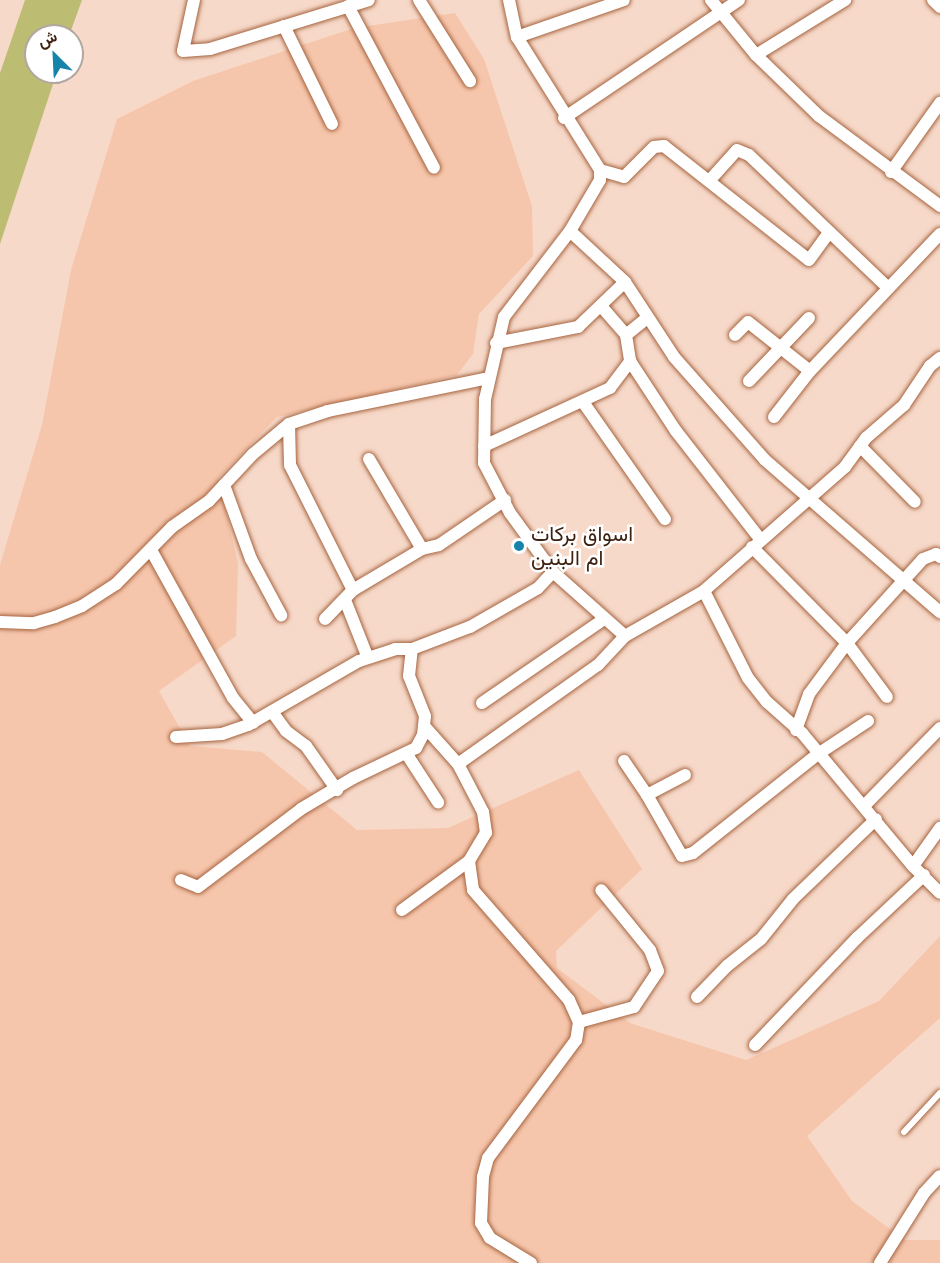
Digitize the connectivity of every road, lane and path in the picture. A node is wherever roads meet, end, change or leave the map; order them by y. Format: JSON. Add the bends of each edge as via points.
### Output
{"nodes":[{"id":1,"x":194,"y":0,"type":"edge"},
{"id":2,"x":369,"y":0,"type":"edge"},
{"id":3,"x":419,"y":0,"type":"edge"},
{"id":4,"x":509,"y":0,"type":"edge"},
{"id":5,"x":624,"y":0,"type":"edge"},
{"id":6,"x":711,"y":0,"type":"edge"},
{"id":7,"x":739,"y":0,"type":"edge"},
{"id":8,"x":845,"y":0,"type":"edge"},
{"id":9,"x":933,"y":0,"type":"edge"},
{"id":10,"x":348,"y":6,"type":"junction"},
{"id":11,"x":940,"y":7,"type":"edge"},
{"id":12,"x":722,"y":13,"type":"junction"},
{"id":13,"x":284,"y":26,"type":"junction"},
{"id":14,"x":517,"y":37,"type":"junction"},
{"id":15,"x":756,"y":55,"type":"junction"},
{"id":16,"x":470,"y":81,"type":"dead end"},
{"id":17,"x":940,"y":103,"type":"edge"},
{"id":18,"x":564,"y":118,"type":"junction"},
{"id":19,"x":332,"y":124,"type":"dead end"},
{"id":20,"x":434,"y":168,"type":"dead end"},
{"id":21,"x":600,"y":170,"type":"junction"},
{"id":22,"x":891,"y":172,"type":"junction"},
{"id":23,"x":710,"y":180,"type":"junction"},
{"id":24,"x":940,"y":206,"type":"edge"},
{"id":25,"x":570,"y":231,"type":"junction"},
{"id":26,"x":829,"y":232,"type":"junction"},
{"id":27,"x":940,"y":234,"type":"edge"},
{"id":28,"x":625,"y":282,"type":"junction"},
{"id":29,"x":888,"y":288,"type":"junction"},
{"id":30,"x":601,"y":306,"type":"junction"},
{"id":31,"x":647,"y":318,"type":"junction"},
{"id":32,"x":809,"y":318,"type":"dead end"},
{"id":33,"x":626,"y":335,"type":"junction"},
{"id":34,"x":735,"y":335,"type":"dead end"},
{"id":35,"x":496,"y":344,"type":"junction"},
{"id":36,"x":779,"y":346,"type":"junction"},
{"id":37,"x":940,"y":358,"type":"edge"},
{"id":38,"x":630,"y":361,"type":"junction"},
{"id":39,"x":810,"y":371,"type":"junction"},
{"id":40,"x":489,"y":378,"type":"junction"},
{"id":41,"x":749,"y":381,"type":"dead end"},
{"id":42,"x":583,"y":402,"type":"junction"},
{"id":43,"x":774,"y":417,"type":"dead end"},
{"id":44,"x":289,"y":424,"type":"junction"},
{"id":45,"x":484,"y":446,"type":"junction"},
{"id":46,"x":860,"y":446,"type":"junction"},
{"id":47,"x":369,"y":459,"type":"dead end"},
{"id":48,"x":224,"y":485,"type":"junction"},
{"id":49,"x":808,"y":497,"type":"junction"},
{"id":50,"x":505,"y":500,"type":"junction"},
{"id":51,"x":915,"y":502,"type":"dead end"},
{"id":52,"x":665,"y":519,"type":"dead end"},
{"id":53,"x":756,"y":543,"type":"junction"},
{"id":54,"x":422,"y":549,"type":"junction"},
{"id":55,"x":151,"y":550,"type":"junction"},
{"id":56,"x":940,"y":557,"type":"edge"},
{"id":57,"x":552,"y":573,"type":"junction"},
{"id":58,"x":903,"y":582,"type":"junction"},
{"id":59,"x":704,"y":591,"type":"junction"},
{"id":60,"x":349,"y":595,"type":"junction"},
{"id":61,"x":940,"y":612,"type":"edge"},
{"id":62,"x":281,"y":615,"type":"dead end"},
{"id":63,"x":325,"y":619,"type":"dead end"},
{"id":64,"x":604,"y":619,"type":"junction"},
{"id":65,"x":0,"y":622,"type":"edge"},
{"id":66,"x":626,"y":636,"type":"junction"},
{"id":67,"x":847,"y":643,"type":"junction"},
{"id":68,"x":412,"y":649,"type":"junction"},
{"id":69,"x":368,"y":658,"type":"junction"},
{"id":70,"x":887,"y":697,"type":"dead end"},
{"id":71,"x":482,"y":704,"type":"dead end"},
{"id":72,"x":273,"y":713,"type":"junction"},
{"id":73,"x":868,"y":721,"type":"dead end"},
{"id":74,"x":253,"y":723,"type":"junction"},
{"id":75,"x":425,"y":727,"type":"junction"},
{"id":76,"x":940,"y":728,"type":"edge"},
{"id":77,"x":796,"y":730,"type":"junction"},
{"id":78,"x":176,"y":737,"type":"dead end"},
{"id":79,"x":406,"y":753,"type":"junction"},
{"id":80,"x":818,"y":754,"type":"junction"},
{"id":81,"x":624,"y":761,"type":"dead end"},
{"id":82,"x":458,"y":764,"type":"junction"},
{"id":83,"x":685,"y":775,"type":"dead end"},
{"id":84,"x":337,"y":790,"type":"junction"},
{"id":85,"x":647,"y":795,"type":"junction"},
{"id":86,"x":438,"y":801,"type":"dead end"},
{"id":87,"x":864,"y":806,"type":"junction"},
{"id":88,"x":876,"y":819,"type":"junction"},
{"id":89,"x":940,"y":828,"type":"edge"},
{"id":90,"x":470,"y":861,"type":"junction"},
{"id":91,"x":913,"y":866,"type":"junction"},
{"id":92,"x":924,"y":874,"type":"junction"},
{"id":93,"x":181,"y":880,"type":"dead end"},
{"id":94,"x":601,"y":890,"type":"dead end"},
{"id":95,"x":940,"y":893,"type":"edge"},
{"id":96,"x":402,"y":910,"type":"dead end"},
{"id":97,"x":697,"y":997,"type":"dead end"},
{"id":98,"x":579,"y":1022,"type":"junction"},
{"id":99,"x":754,"y":1045,"type":"dead end"},
{"id":100,"x":940,"y":1093,"type":"edge"},
{"id":101,"x":904,"y":1132,"type":"dead end"},
{"id":102,"x":940,"y":1176,"type":"edge"},
{"id":103,"x":531,"y":1263,"type":"edge"},
{"id":104,"x":880,"y":1263,"type":"edge"}],
"edges":[{"from":1,"to":13,"type":"street","via":[[183,51],[210,49]]},
{"from":2,"to":10,"type":"street"},
{"from":3,"to":16,"type":"street"},
{"from":4,"to":14,"type":"street"},
{"from":5,"to":14,"type":"street"},
{"from":6,"to":12,"type":"street"},
{"from":7,"to":12,"type":"street"},
{"from":8,"to":15,"type":"street"},
{"from":9,"to":11,"type":"street"},
{"from":10,"to":13,"type":"street"},
{"from":10,"to":20,"type":"street"},
{"from":12,"to":15,"type":"street"},
{"from":12,"to":18,"type":"street"},
{"from":13,"to":19,"type":"street"},
{"from":14,"to":18,"type":"street"},
{"from":15,"to":22,"type":"street","via":[[819,116]]},
{"from":17,"to":22,"type":"street"},
{"from":18,"to":21,"type":"street"},
{"from":21,"to":23,"type":"street","via":[[624,177],[654,147],[664,146]]},
{"from":21,"to":25,"type":"street","via":[[600,180]]},
{"from":22,"to":24,"type":"street"},
{"from":23,"to":26,"type":"street","via":[[753,219],[810,260]]},
{"from":23,"to":26,"type":"street","via":[[737,150],[749,154]]},
{"from":25,"to":28,"type":"street"},
{"from":25,"to":35,"type":"street","via":[[504,317]]},
{"from":26,"to":29,"type":"street"},
{"from":27,"to":29,"type":"street"},
{"from":28,"to":30,"type":"street"},
{"from":28,"to":31,"type":"street"},
{"from":29,"to":39,"type":"street"},
{"from":30,"to":33,"type":"street"},
{"from":30,"to":35,"type":"street","via":[[578,327]]},
{"from":31,"to":33,"type":"street"},
{"from":31,"to":49,"type":"street","via":[[674,357],[765,460]]},
{"from":32,"to":36,"type":"street"},
{"from":33,"to":38,"type":"street"},
{"from":34,"to":36,"type":"street","via":[[748,322]]},
{"from":35,"to":40,"type":"street"},
{"from":36,"to":39,"type":"street"},
{"from":36,"to":41,"type":"street"},
{"from":37,"to":46,"type":"street","via":[[930,366],[904,405]]},
{"from":38,"to":42,"type":"street","via":[[610,388]]},
{"from":38,"to":53,"type":"street"},
{"from":39,"to":43,"type":"street"},
{"from":40,"to":44,"type":"street","via":[[451,383]]},
{"from":40,"to":45,"type":"street"},
{"from":42,"to":45,"type":"street"},
{"from":42,"to":52,"type":"street"},
{"from":44,"to":48,"type":"street"},
{"from":44,"to":60,"type":"street","via":[[290,465]]},
{"from":45,"to":50,"type":"street","via":[[484,463]]},
{"from":46,"to":49,"type":"street","via":[[845,467]]},
{"from":46,"to":51,"type":"street"},
{"from":47,"to":54,"type":"street"},
{"from":48,"to":55,"type":"street","via":[[172,527]]},
{"from":48,"to":62,"type":"street","via":[[251,559]]},
{"from":49,"to":53,"type":"street"},
{"from":49,"to":58,"type":"street"},
{"from":50,"to":54,"type":"street","via":[[439,545]]},
{"from":50,"to":57,"type":"street"},
{"from":53,"to":59,"type":"street"},
{"from":53,"to":67,"type":"street"},
{"from":54,"to":60,"type":"street"},
{"from":55,"to":65,"type":"street","via":[[116,584],[82,606],[34,623]]},
{"from":55,"to":74,"type":"street","via":[[232,698]]},
{"from":56,"to":58,"type":"street","via":[[936,554],[923,559]]},
{"from":57,"to":64,"type":"street"},
{"from":57,"to":68,"type":"street","via":[[538,588],[470,627]]},
{"from":58,"to":61,"type":"street"},
{"from":58,"to":67,"type":"street"},
{"from":59,"to":66,"type":"street"},
{"from":59,"to":77,"type":"street","via":[[748,678]]},
{"from":60,"to":63,"type":"street"},
{"from":60,"to":69,"type":"street"},
{"from":64,"to":66,"type":"street"},
{"from":64,"to":71,"type":"street"},
{"from":66,"to":82,"type":"street","via":[[598,665]]},
{"from":67,"to":70,"type":"street"},
{"from":67,"to":77,"type":"street","via":[[809,694]]},
{"from":68,"to":69,"type":"street"},
{"from":68,"to":75,"type":"street","via":[[409,676],[420,699]]},
{"from":69,"to":72,"type":"street"},
{"from":72,"to":74,"type":"street"},
{"from":72,"to":84,"type":"street","via":[[286,731],[306,746]]},
{"from":73,"to":80,"type":"street"},
{"from":74,"to":78,"type":"street","via":[[222,734]]},
{"from":75,"to":79,"type":"street","via":[[416,748]]},
{"from":75,"to":82,"type":"street"},
{"from":76,"to":87,"type":"street"},
{"from":77,"to":80,"type":"street"},
{"from":79,"to":84,"type":"street"},
{"from":79,"to":86,"type":"street"},
{"from":80,"to":85,"type":"street","via":[[693,853],[682,856]]},
{"from":80,"to":87,"type":"street"},
{"from":81,"to":85,"type":"street"},
{"from":82,"to":90,"type":"street","via":[[483,812],[486,833]]},
{"from":83,"to":85,"type":"street"},
{"from":84,"to":93,"type":"street","via":[[254,842],[198,887]]},
{"from":87,"to":88,"type":"street"},
{"from":88,"to":91,"type":"street"},
{"from":88,"to":97,"type":"street","via":[[794,899],[760,939]]},
{"from":89,"to":91,"type":"street"},
{"from":90,"to":96,"type":"street"},
{"from":90,"to":98,"type":"street","via":[[473,890],[569,1000]]},
{"from":91,"to":92,"type":"street"},
{"from":92,"to":95,"type":"street"},
{"from":92,"to":99,"type":"street"},
{"from":94,"to":98,"type":"street","via":[[650,950],[658,970],[634,1007]]},
{"from":98,"to":103,"type":"street","via":[[576,1040],[488,1158],[483,1177],[481,1223],[490,1238]]},
{"from":100,"to":101,"type":"lane"},
{"from":102,"to":104,"type":"street","via":[[924,1193]]}]}
